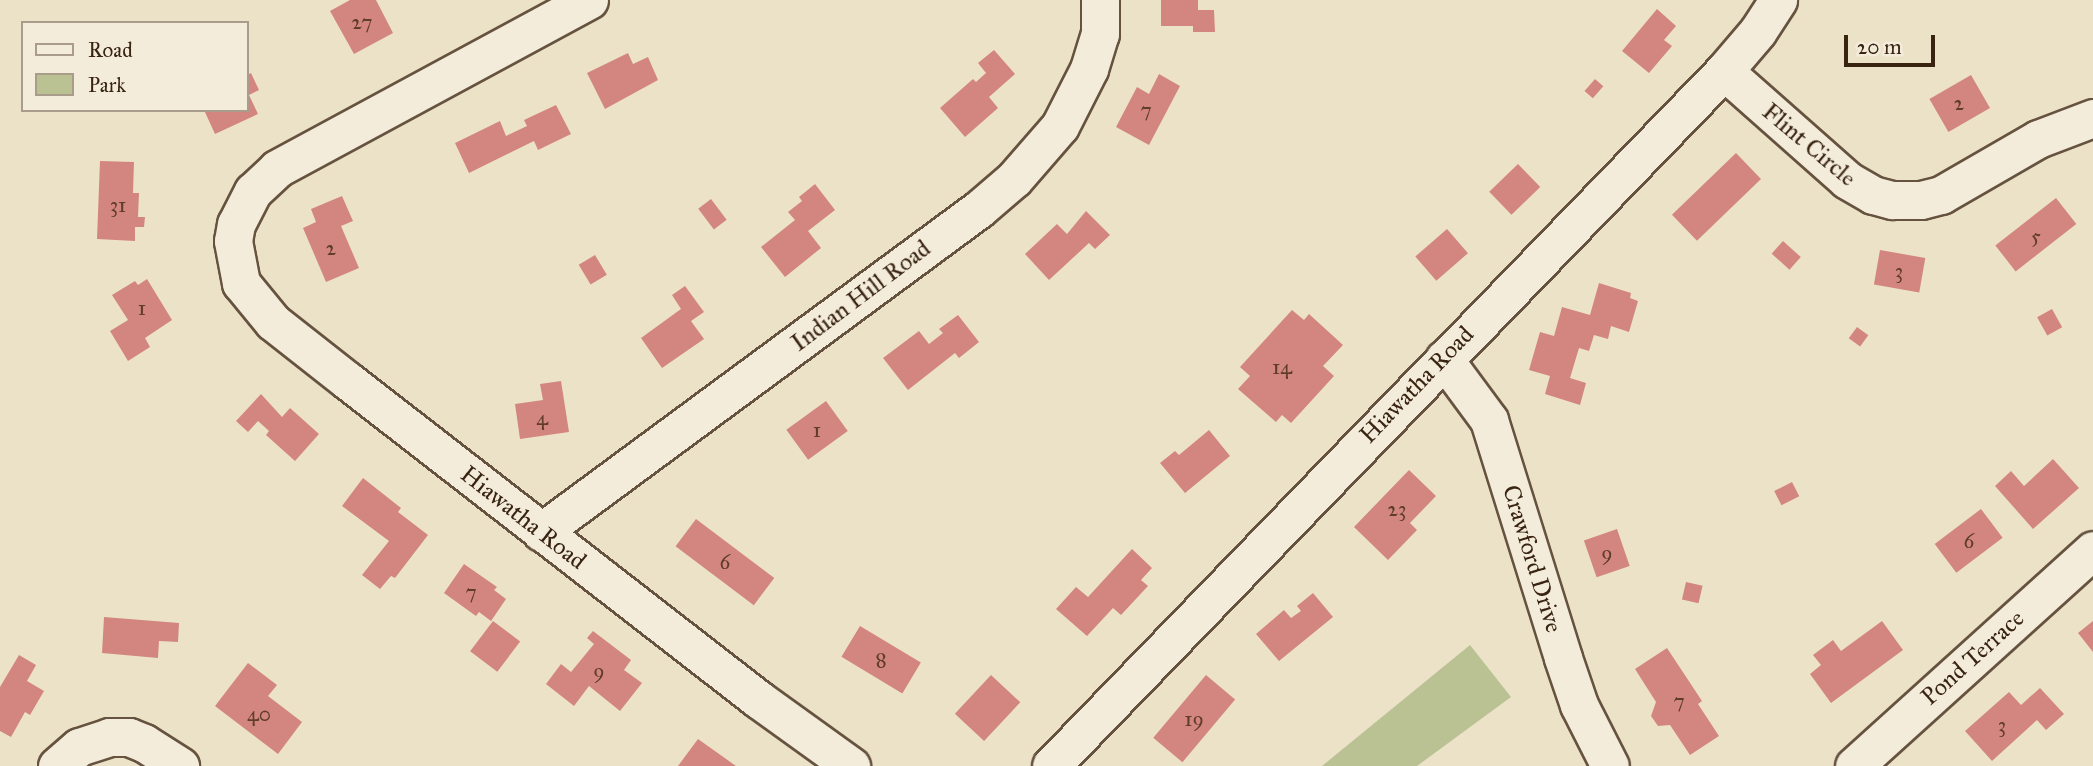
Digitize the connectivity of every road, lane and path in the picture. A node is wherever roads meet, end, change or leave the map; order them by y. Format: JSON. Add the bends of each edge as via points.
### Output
{"nodes":[{"id":1,"x":589,"y":0,"type":"edge"},
{"id":2,"x":1100,"y":0,"type":"edge"},
{"id":3,"x":1778,"y":0,"type":"edge"},
{"id":4,"x":1724,"y":71,"type":"junction"},
{"id":5,"x":2093,"y":118,"type":"edge"},
{"id":6,"x":1444,"y":359,"type":"junction"},
{"id":7,"x":541,"y":531,"type":"junction"},
{"id":8,"x":2093,"y":550,"type":"edge"},
{"id":9,"x":57,"y":766,"type":"edge"},
{"id":10,"x":180,"y":766,"type":"edge"},
{"id":11,"x":851,"y":766,"type":"edge"},
{"id":12,"x":1051,"y":766,"type":"edge"},
{"id":13,"x":1610,"y":766,"type":"edge"},
{"id":14,"x":1854,"y":766,"type":"edge"}],
"edges":[{"from":1,"to":7,"type":"street","name":"Hiawatha Road","via":[[277,169],[243,206],[233,241],[241,283],[273,322]]},
{"from":2,"to":7,"type":"street","name":"Indian Hill Road","via":[[1100,34],[1089,69],[1060,126],[1014,179]]},
{"from":3,"to":4,"type":"street","name":"Hiawatha Road"},
{"from":4,"to":5,"type":"street","name":"Flint Circle","via":[[1847,180],[1892,200],[1941,195],[2038,139]]},
{"from":4,"to":6,"type":"street","name":"Hiawatha Road"},
{"from":6,"to":12,"type":"street","name":"Hiawatha Road"},
{"from":6,"to":13,"type":"street","name":"Crawford Drive","via":[[1489,420],[1579,705]]},
{"from":7,"to":11,"type":"street","name":"Hiawatha Road"},
{"from":8,"to":14,"type":"street","name":"Pond Terrace"},
{"from":9,"to":10,"type":"street","via":[[79,747],[109,737],[144,743]]}]}
